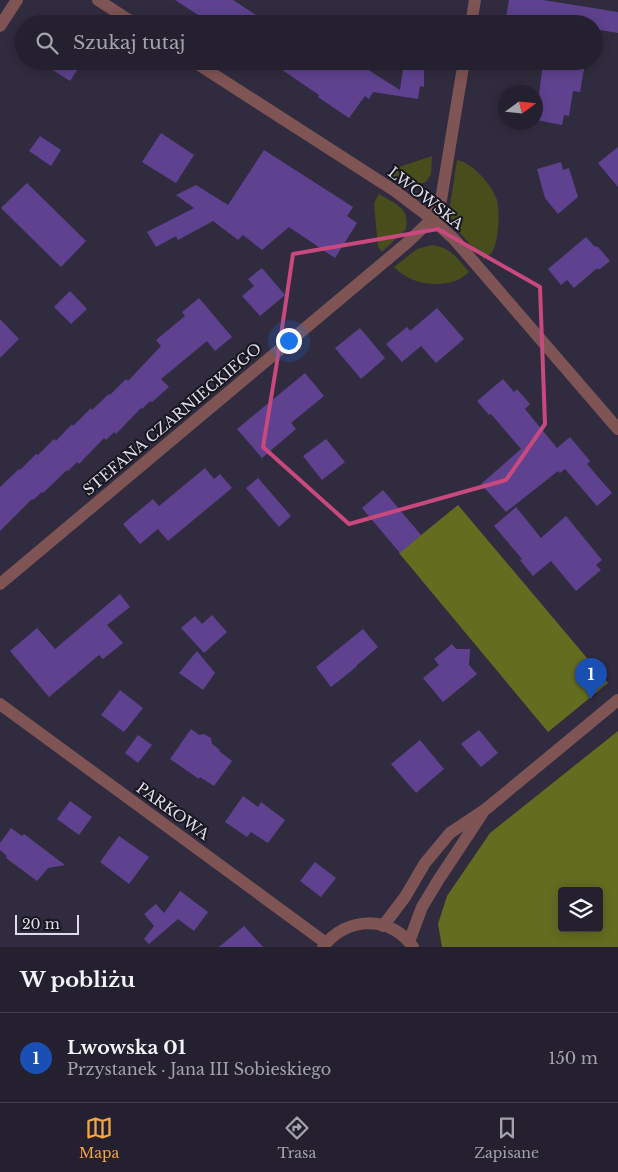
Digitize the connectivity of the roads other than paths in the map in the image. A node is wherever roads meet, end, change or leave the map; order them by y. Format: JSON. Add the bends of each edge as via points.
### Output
{"nodes":[{"id":1,"x":17,"y":0,"type":"edge"},
{"id":2,"x":98,"y":0,"type":"edge"},
{"id":3,"x":475,"y":0,"type":"edge"},
{"id":4,"x":121,"y":15,"type":"edge"},
{"id":5,"x":472,"y":15,"type":"edge"},
{"id":6,"x":0,"y":26,"type":"edge"},
{"id":7,"x":207,"y":70,"type":"edge"},
{"id":8,"x":463,"y":70,"type":"edge"},
{"id":9,"x":432,"y":219,"type":"junction"},
{"id":10,"x":618,"y":429,"type":"edge"},
{"id":11,"x":0,"y":584,"type":"edge"},
{"id":12,"x":618,"y":700,"type":"edge"},
{"id":13,"x":0,"y":704,"type":"edge"},
{"id":14,"x":486,"y":809,"type":"junction"},
{"id":15,"x":384,"y":926,"type":"junction"},
{"id":16,"x":411,"y":944,"type":"edge"},
{"id":17,"x":325,"y":945,"type":"edge"}],
"edges":[{"from":1,"to":6,"type":"street"},
{"from":2,"to":4,"type":"street"},
{"from":3,"to":5,"type":"street"},
{"from":7,"to":9,"type":"street","name":"LWOWSKA","via":[[395,191]]},
{"from":8,"to":9,"type":"street","via":[[441,200]]},
{"from":9,"to":10,"type":"street","name":"LWOWSKA","via":[[454,239]]},
{"from":9,"to":11,"type":"street","name":"STEFANA CZARNIECKIEGO"},
{"from":12,"to":14,"type":"street"},
{"from":13,"to":17,"type":"street","name":"PARKOWA"},
{"from":14,"to":15,"type":"street","via":[[450,833],[425,863]]},
{"from":14,"to":16,"type":"street","via":[[422,907]]},
{"from":15,"to":16,"type":"street"},
{"from":15,"to":17,"type":"street","via":[[363,923],[344,928]]}]}
